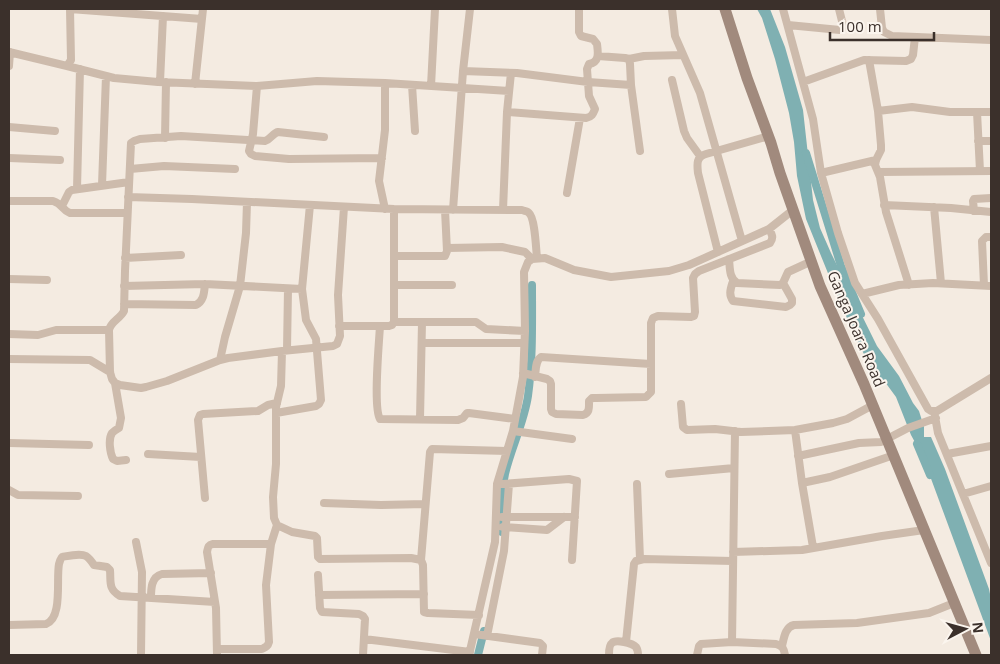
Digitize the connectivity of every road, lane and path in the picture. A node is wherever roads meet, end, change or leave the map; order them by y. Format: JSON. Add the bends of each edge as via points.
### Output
{"nodes":[{"id":1,"x":70,"y":9,"type":"edge"},
{"id":2,"x":203,"y":9,"type":"edge"},
{"id":3,"x":435,"y":9,"type":"edge"},
{"id":4,"x":470,"y":9,"type":"edge"},
{"id":5,"x":579,"y":9,"type":"edge"},
{"id":6,"x":672,"y":9,"type":"edge"},
{"id":7,"x":725,"y":9,"type":"edge"},
{"id":8,"x":783,"y":9,"type":"edge"},
{"id":9,"x":839,"y":9,"type":"edge"},
{"id":10,"x":880,"y":9,"type":"edge"},
{"id":11,"x":163,"y":16,"type":"junction"},
{"id":12,"x":202,"y":19,"type":"junction"},
{"id":13,"x":788,"y":25,"type":"junction"},
{"id":14,"x":915,"y":37,"type":"junction"},
{"id":15,"x":991,"y":40,"type":"edge"},
{"id":16,"x":9,"y":52,"type":"edge"},
{"id":17,"x":683,"y":55,"type":"junction"},
{"id":18,"x":598,"y":56,"type":"junction"},
{"id":19,"x":629,"y":59,"type":"junction"},
{"id":20,"x":869,"y":60,"type":"junction"},
{"id":21,"x":9,"y":66,"type":"edge"},
{"id":22,"x":67,"y":66,"type":"junction"},
{"id":23,"x":80,"y":69,"type":"junction"},
{"id":24,"x":463,"y":70,"type":"junction"},
{"id":25,"x":510,"y":73,"type":"junction"},
{"id":26,"x":106,"y":76,"type":"junction"},
{"id":27,"x":672,"y":80,"type":"dead end"},
{"id":28,"x":163,"y":82,"type":"junction"},
{"id":29,"x":588,"y":82,"type":"junction"},
{"id":30,"x":803,"y":82,"type":"junction"},
{"id":31,"x":385,"y":83,"type":"junction"},
{"id":32,"x":195,"y":84,"type":"junction"},
{"id":33,"x":412,"y":85,"type":"junction"},
{"id":34,"x":632,"y":85,"type":"junction"},
{"id":35,"x":257,"y":86,"type":"junction"},
{"id":36,"x":431,"y":86,"type":"junction"},
{"id":37,"x":462,"y":88,"type":"junction"},
{"id":38,"x":509,"y":91,"type":"junction"},
{"id":39,"x":878,"y":111,"type":"junction"},
{"id":40,"x":507,"y":112,"type":"junction"},
{"id":41,"x":977,"y":112,"type":"junction"},
{"id":42,"x":991,"y":112,"type":"edge"},
{"id":43,"x":580,"y":118,"type":"junction"},
{"id":44,"x":9,"y":127,"type":"edge"},
{"id":45,"x":55,"y":131,"type":"dead end"},
{"id":46,"x":415,"y":131,"type":"dead end"},
{"id":47,"x":769,"y":136,"type":"junction"},
{"id":48,"x":324,"y":137,"type":"dead end"},
{"id":49,"x":165,"y":138,"type":"junction"},
{"id":50,"x":252,"y":141,"type":"junction"},
{"id":51,"x":978,"y":141,"type":"junction"},
{"id":52,"x":991,"y":141,"type":"edge"},
{"id":53,"x":717,"y":150,"type":"junction"},
{"id":54,"x":640,"y":151,"type":"dead end"},
{"id":55,"x":700,"y":156,"type":"junction"},
{"id":56,"x":9,"y":158,"type":"edge"},
{"id":57,"x":382,"y":158,"type":"junction"},
{"id":58,"x":60,"y":160,"type":"dead end"},
{"id":59,"x":876,"y":160,"type":"junction"},
{"id":60,"x":130,"y":169,"type":"junction"},
{"id":61,"x":235,"y":169,"type":"dead end"},
{"id":62,"x":980,"y":171,"type":"junction"},
{"id":63,"x":879,"y":172,"type":"junction"},
{"id":64,"x":991,"y":172,"type":"edge"},
{"id":65,"x":821,"y":174,"type":"junction"},
{"id":66,"x":129,"y":182,"type":"junction"},
{"id":67,"x":102,"y":185,"type":"junction"},
{"id":68,"x":77,"y":189,"type":"junction"},
{"id":69,"x":567,"y":193,"type":"dead end"},
{"id":70,"x":128,"y":197,"type":"junction"},
{"id":71,"x":991,"y":198,"type":"edge"},
{"id":72,"x":9,"y":201,"type":"edge"},
{"id":73,"x":247,"y":202,"type":"junction"},
{"id":74,"x":884,"y":204,"type":"junction"},
{"id":75,"x":310,"y":205,"type":"junction"},
{"id":76,"x":62,"y":206,"type":"junction"},
{"id":77,"x":344,"y":207,"type":"junction"},
{"id":78,"x":934,"y":207,"type":"junction"},
{"id":79,"x":385,"y":209,"type":"junction"},
{"id":80,"x":394,"y":209,"type":"junction"},
{"id":81,"x":449,"y":210,"type":"junction"},
{"id":82,"x":503,"y":210,"type":"junction"},
{"id":83,"x":793,"y":210,"type":"junction"},
{"id":84,"x":974,"y":211,"type":"junction"},
{"id":85,"x":991,"y":212,"type":"edge"},
{"id":86,"x":127,"y":213,"type":"junction"},
{"id":87,"x":769,"y":229,"type":"junction"},
{"id":88,"x":991,"y":236,"type":"edge"},
{"id":89,"x":742,"y":241,"type":"junction"},
{"id":90,"x":447,"y":248,"type":"junction"},
{"id":91,"x":718,"y":252,"type":"junction"},
{"id":92,"x":180,"y":255,"type":"dead end"},
{"id":93,"x":394,"y":256,"type":"junction"},
{"id":94,"x":125,"y":258,"type":"junction"},
{"id":95,"x":534,"y":258,"type":"junction"},
{"id":96,"x":729,"y":259,"type":"junction"},
{"id":97,"x":812,"y":261,"type":"junction"},
{"id":98,"x":9,"y":279,"type":"edge"},
{"id":99,"x":47,"y":280,"type":"dead end"},
{"id":100,"x":733,"y":280,"type":"junction"},
{"id":101,"x":783,"y":283,"type":"junction"},
{"id":102,"x":941,"y":283,"type":"junction"},
{"id":103,"x":205,"y":284,"type":"junction"},
{"id":104,"x":394,"y":285,"type":"junction"},
{"id":105,"x":452,"y":285,"type":"dead end"},
{"id":106,"x":909,"y":285,"type":"junction"},
{"id":107,"x":988,"y":285,"type":"edge"},
{"id":108,"x":124,"y":286,"type":"junction"},
{"id":109,"x":240,"y":286,"type":"junction"},
{"id":110,"x":288,"y":288,"type":"junction"},
{"id":111,"x":302,"y":289,"type":"junction"},
{"id":112,"x":862,"y":294,"type":"junction"},
{"id":113,"x":124,"y":304,"type":"junction"},
{"id":114,"x":394,"y":322,"type":"junction"},
{"id":115,"x":422,"y":322,"type":"junction"},
{"id":116,"x":339,"y":326,"type":"junction"},
{"id":117,"x":380,"y":326,"type":"junction"},
{"id":118,"x":109,"y":330,"type":"junction"},
{"id":119,"x":525,"y":331,"type":"junction"},
{"id":120,"x":9,"y":334,"type":"edge"},
{"id":121,"x":422,"y":343,"type":"junction"},
{"id":122,"x":524,"y":343,"type":"junction"},
{"id":123,"x":318,"y":347,"type":"junction"},
{"id":124,"x":284,"y":351,"type":"junction"},
{"id":125,"x":9,"y":359,"type":"edge"},
{"id":126,"x":220,"y":360,"type":"junction"},
{"id":127,"x":651,"y":364,"type":"junction"},
{"id":128,"x":110,"y":372,"type":"junction"},
{"id":129,"x":523,"y":373,"type":"junction"},
{"id":130,"x":535,"y":377,"type":"junction"},
{"id":131,"x":991,"y":378,"type":"edge"},
{"id":132,"x":115,"y":384,"type":"junction"},
{"id":133,"x":277,"y":403,"type":"junction"},
{"id":134,"x":681,"y":404,"type":"dead end"},
{"id":135,"x":873,"y":405,"type":"junction"},
{"id":136,"x":276,"y":412,"type":"junction"},
{"id":137,"x":935,"y":415,"type":"junction"},
{"id":138,"x":420,"y":419,"type":"junction"},
{"id":139,"x":515,"y":420,"type":"junction"},
{"id":140,"x":513,"y":430,"type":"junction"},
{"id":141,"x":795,"y":430,"type":"junction"},
{"id":142,"x":735,"y":431,"type":"junction"},
{"id":143,"x":572,"y":439,"type":"dead end"},
{"id":144,"x":887,"y":439,"type":"junction"},
{"id":145,"x":9,"y":443,"type":"edge"},
{"id":146,"x":89,"y":445,"type":"dead end"},
{"id":147,"x":991,"y":446,"type":"edge"},
{"id":148,"x":507,"y":451,"type":"junction"},
{"id":149,"x":148,"y":454,"type":"dead end"},
{"id":150,"x":947,"y":454,"type":"junction"},
{"id":151,"x":894,"y":455,"type":"junction"},
{"id":152,"x":798,"y":456,"type":"junction"},
{"id":153,"x":201,"y":457,"type":"junction"},
{"id":154,"x":126,"y":460,"type":"dead end"},
{"id":155,"x":734,"y":468,"type":"junction"},
{"id":156,"x":669,"y":474,"type":"dead end"},
{"id":157,"x":802,"y":483,"type":"junction"},
{"id":158,"x":497,"y":484,"type":"junction"},
{"id":159,"x":509,"y":484,"type":"junction"},
{"id":160,"x":637,"y":484,"type":"dead end"},
{"id":161,"x":991,"y":486,"type":"edge"},
{"id":162,"x":9,"y":490,"type":"edge"},
{"id":163,"x":963,"y":494,"type":"junction"},
{"id":164,"x":78,"y":496,"type":"dead end"},
{"id":165,"x":205,"y":498,"type":"dead end"},
{"id":166,"x":324,"y":503,"type":"dead end"},
{"id":167,"x":425,"y":504,"type":"junction"},
{"id":168,"x":502,"y":517,"type":"junction"},
{"id":169,"x":564,"y":517,"type":"junction"},
{"id":170,"x":575,"y":517,"type":"junction"},
{"id":171,"x":277,"y":525,"type":"junction"},
{"id":172,"x":501,"y":527,"type":"junction"},
{"id":173,"x":924,"y":530,"type":"junction"},
{"id":174,"x":136,"y":542,"type":"dead end"},
{"id":175,"x":271,"y":544,"type":"junction"},
{"id":176,"x":813,"y":547,"type":"junction"},
{"id":177,"x":733,"y":552,"type":"junction"},
{"id":178,"x":989,"y":552,"type":"edge"},
{"id":179,"x":640,"y":559,"type":"junction"},
{"id":180,"x":421,"y":560,"type":"junction"},
{"id":181,"x":572,"y":560,"type":"dead end"},
{"id":182,"x":733,"y":560,"type":"junction"},
{"id":183,"x":991,"y":563,"type":"edge"},
{"id":184,"x":210,"y":573,"type":"junction"},
{"id":185,"x":318,"y":575,"type":"dead end"},
{"id":186,"x":424,"y":594,"type":"junction"},
{"id":187,"x":319,"y":595,"type":"junction"},
{"id":188,"x":142,"y":598,"type":"junction"},
{"id":189,"x":151,"y":598,"type":"junction"},
{"id":190,"x":215,"y":602,"type":"junction"},
{"id":191,"x":954,"y":602,"type":"junction"},
{"id":192,"x":479,"y":615,"type":"junction"},
{"id":193,"x":9,"y":625,"type":"edge"},
{"id":194,"x":481,"y":635,"type":"junction"},
{"id":195,"x":364,"y":640,"type":"junction"},
{"id":196,"x":626,"y":642,"type":"junction"},
{"id":197,"x":732,"y":642,"type":"junction"},
{"id":198,"x":782,"y":646,"type":"junction"},
{"id":199,"x":217,"y":652,"type":"edge"},
{"id":200,"x":470,"y":654,"type":"edge"},
{"id":201,"x":141,"y":655,"type":"edge"},
{"id":202,"x":363,"y":655,"type":"edge"},
{"id":203,"x":542,"y":655,"type":"edge"},
{"id":204,"x":609,"y":655,"type":"edge"},
{"id":205,"x":638,"y":655,"type":"edge"},
{"id":206,"x":697,"y":655,"type":"edge"},
{"id":207,"x":785,"y":655,"type":"edge"},
{"id":208,"x":976,"y":655,"type":"edge"}],
"edges":[{"from":1,"to":11,"type":"street"},
{"from":1,"to":22,"type":"street","via":[[71,60]]},
{"from":2,"to":12,"type":"street"},
{"from":3,"to":36,"type":"street"},
{"from":4,"to":24,"type":"street"},
{"from":5,"to":18,"type":"street","via":[[579,32],[581,36],[596,41]]},
{"from":6,"to":17,"type":"street","via":[[674,32]]},
{"from":7,"to":47,"type":"main road","name":"Ganga Joara Road"},
{"from":8,"to":13,"type":"street"},
{"from":9,"to":13,"type":"street","via":[[843,25],[840,30]]},
{"from":10,"to":14,"type":"street","via":[[884,32],[892,36]]},
{"from":11,"to":12,"type":"street"},
{"from":11,"to":28,"type":"street"},
{"from":12,"to":32,"type":"street"},
{"from":13,"to":30,"type":"street"},
{"from":14,"to":15,"type":"street"},
{"from":14,"to":20,"type":"street","via":[[911,59]]},
{"from":16,"to":21,"type":"street"},
{"from":16,"to":22,"type":"street"},
{"from":17,"to":19,"type":"street"},
{"from":17,"to":53,"type":"street","via":[[700,93]]},
{"from":18,"to":19,"type":"street"},
{"from":18,"to":29,"type":"street","via":[[588,66]]},
{"from":19,"to":34,"type":"street"},
{"from":20,"to":30,"type":"street"},
{"from":20,"to":39,"type":"street"},
{"from":22,"to":23,"type":"street"},
{"from":23,"to":26,"type":"street"},
{"from":23,"to":68,"type":"street"},
{"from":24,"to":25,"type":"street"},
{"from":24,"to":37,"type":"street"},
{"from":25,"to":29,"type":"street"},
{"from":25,"to":38,"type":"street"},
{"from":26,"to":28,"type":"street"},
{"from":26,"to":67,"type":"street"},
{"from":27,"to":55,"type":"street","via":[[684,131]]},
{"from":28,"to":32,"type":"street"},
{"from":28,"to":49,"type":"street"},
{"from":29,"to":34,"type":"street"},
{"from":29,"to":43,"type":"street","via":[[589,96],[595,109],[591,117]]},
{"from":30,"to":65,"type":"street","via":[[813,119]]},
{"from":31,"to":33,"type":"street"},
{"from":31,"to":35,"type":"street","via":[[317,81]]},
{"from":31,"to":57,"type":"street"},
{"from":32,"to":35,"type":"street"},
{"from":33,"to":36,"type":"street"},
{"from":33,"to":46,"type":"street"},
{"from":34,"to":54,"type":"street"},
{"from":35,"to":50,"type":"street"},
{"from":36,"to":37,"type":"street"},
{"from":37,"to":38,"type":"street"},
{"from":37,"to":81,"type":"street"},
{"from":38,"to":40,"type":"street"},
{"from":39,"to":41,"type":"street","via":[[912,107]]},
{"from":39,"to":59,"type":"street","via":[[881,150]]},
{"from":40,"to":43,"type":"street"},
{"from":40,"to":82,"type":"street"},
{"from":41,"to":42,"type":"street"},
{"from":41,"to":51,"type":"street"},
{"from":43,"to":69,"type":"street"},
{"from":44,"to":45,"type":"street"},
{"from":47,"to":53,"type":"street"},
{"from":47,"to":83,"type":"main road","name":"Ganga Joara Road"},
{"from":48,"to":50,"type":"street","via":[[278,132],[265,141]]},
{"from":49,"to":50,"type":"street","via":[[190,136]]},
{"from":49,"to":60,"type":"street","via":[[134,140],[131,143]]},
{"from":50,"to":57,"type":"street","via":[[249,151],[255,156]]},
{"from":51,"to":52,"type":"street"},
{"from":51,"to":62,"type":"street"},
{"from":53,"to":55,"type":"street"},
{"from":53,"to":89,"type":"street"},
{"from":55,"to":91,"type":"street","via":[[698,173]]},
{"from":56,"to":58,"type":"street"},
{"from":57,"to":79,"type":"street","via":[[379,182]]},
{"from":59,"to":63,"type":"street"},
{"from":59,"to":65,"type":"street"},
{"from":60,"to":61,"type":"street","via":[[164,166]]},
{"from":60,"to":66,"type":"street"},
{"from":62,"to":63,"type":"street"},
{"from":62,"to":64,"type":"street"},
{"from":63,"to":74,"type":"street"},
{"from":65,"to":112,"type":"street","via":[[855,283]]},
{"from":66,"to":67,"type":"street"},
{"from":66,"to":70,"type":"street"},
{"from":67,"to":68,"type":"street"},
{"from":68,"to":76,"type":"street","via":[[69,192]]},
{"from":70,"to":73,"type":"street"},
{"from":70,"to":86,"type":"street"},
{"from":71,"to":84,"type":"street","via":[[974,199]]},
{"from":72,"to":76,"type":"street","via":[[53,201]]},
{"from":73,"to":75,"type":"street"},
{"from":73,"to":109,"type":"street"},
{"from":74,"to":78,"type":"street"},
{"from":74,"to":106,"type":"street"},
{"from":75,"to":77,"type":"street"},
{"from":75,"to":111,"type":"street"},
{"from":76,"to":86,"type":"street","via":[[70,213]]},
{"from":77,"to":79,"type":"street"},
{"from":77,"to":116,"type":"street"},
{"from":78,"to":84,"type":"street"},
{"from":78,"to":102,"type":"street"},
{"from":79,"to":80,"type":"street"},
{"from":80,"to":81,"type":"street"},
{"from":80,"to":93,"type":"street"},
{"from":81,"to":82,"type":"street"},
{"from":81,"to":90,"type":"street"},
{"from":82,"to":95,"type":"street","via":[[531,213]]},
{"from":83,"to":87,"type":"street"},
{"from":83,"to":97,"type":"main road","name":"Ganga Joara Road"},
{"from":84,"to":85,"type":"street"},
{"from":86,"to":94,"type":"street"},
{"from":87,"to":89,"type":"street"},
{"from":87,"to":96,"type":"street","via":[[773,236],[770,243]]},
{"from":88,"to":107,"type":"street","via":[[982,241]]},
{"from":89,"to":91,"type":"street"},
{"from":90,"to":93,"type":"street","via":[[445,256]]},
{"from":90,"to":95,"type":"street","via":[[502,247],[526,252]]},
{"from":91,"to":95,"type":"street","via":[[669,271],[616,278],[574,270],[545,258]]},
{"from":92,"to":94,"type":"street"},
{"from":93,"to":104,"type":"street"},
{"from":94,"to":108,"type":"street"},
{"from":95,"to":119,"type":"street","via":[[524,272]]},
{"from":96,"to":100,"type":"street"},
{"from":96,"to":127,"type":"street","via":[[695,274],[694,316],[653,318]]},
{"from":97,"to":101,"type":"street","via":[[788,272]]},
{"from":97,"to":135,"type":"main road","name":"Ganga Joara Road"},
{"from":98,"to":99,"type":"street"},
{"from":100,"to":101,"type":"street","via":[[737,284]]},
{"from":100,"to":101,"type":"street","via":[[730,297],[733,301],[786,307],[792,299]]},
{"from":102,"to":106,"type":"street"},
{"from":102,"to":107,"type":"street"},
{"from":103,"to":108,"type":"street"},
{"from":103,"to":109,"type":"street"},
{"from":103,"to":113,"type":"street","via":[[203,299],[196,305]]},
{"from":104,"to":105,"type":"street"},
{"from":104,"to":114,"type":"street"},
{"from":106,"to":112,"type":"street"},
{"from":108,"to":113,"type":"street"},
{"from":109,"to":110,"type":"street"},
{"from":109,"to":126,"type":"street"},
{"from":110,"to":111,"type":"street"},
{"from":110,"to":124,"type":"street"},
{"from":111,"to":123,"type":"street","via":[[306,320]]},
{"from":112,"to":137,"type":"street","via":[[928,409]]},
{"from":113,"to":118,"type":"street","via":[[122,316],[110,325]]},
{"from":114,"to":115,"type":"street"},
{"from":114,"to":117,"type":"street"},
{"from":115,"to":119,"type":"street","via":[[476,322],[486,330]]},
{"from":115,"to":121,"type":"street"},
{"from":116,"to":117,"type":"street"},
{"from":116,"to":123,"type":"street","via":[[337,344]]},
{"from":117,"to":138,"type":"street","via":[[378,416],[384,420]]},
{"from":118,"to":120,"type":"street","via":[[56,330],[38,336]]},
{"from":118,"to":128,"type":"street"},
{"from":119,"to":122,"type":"street"},
{"from":121,"to":122,"type":"street"},
{"from":121,"to":138,"type":"street"},
{"from":122,"to":129,"type":"street"},
{"from":123,"to":124,"type":"street"},
{"from":123,"to":136,"type":"street","via":[[319,404]]},
{"from":124,"to":126,"type":"street"},
{"from":124,"to":133,"type":"street"},
{"from":125,"to":128,"type":"street","via":[[90,360]]},
{"from":126,"to":132,"type":"street","via":[[146,387]]},
{"from":127,"to":130,"type":"street","via":[[541,357]]},
{"from":127,"to":130,"type":"street","via":[[649,395],[592,398],[589,411],[583,416],[552,412],[550,381]]},
{"from":128,"to":132,"type":"street"},
{"from":129,"to":130,"type":"street"},
{"from":129,"to":139,"type":"street"},
{"from":131,"to":137,"type":"street"},
{"from":132,"to":154,"type":"street","via":[[121,418],[119,428],[110,436],[110,453],[113,459]]},
{"from":133,"to":136,"type":"street"},
{"from":133,"to":153,"type":"street","via":[[258,411],[200,415]]},
{"from":134,"to":142,"type":"street","via":[[683,427],[687,430]]},
{"from":135,"to":141,"type":"street","via":[[847,419]]},
{"from":135,"to":144,"type":"main road","name":"Ganga Joara Road"},
{"from":136,"to":171,"type":"street","via":[[273,497]]},
{"from":137,"to":144,"type":"street"},
{"from":137,"to":150,"type":"street"},
{"from":138,"to":139,"type":"street","via":[[458,420],[469,413]]},
{"from":139,"to":140,"type":"street"},
{"from":140,"to":143,"type":"street"},
{"from":140,"to":148,"type":"street"},
{"from":141,"to":142,"type":"street"},
{"from":141,"to":152,"type":"street"},
{"from":142,"to":155,"type":"street"},
{"from":144,"to":151,"type":"main road","name":"Ganga Joara Road"},
{"from":144,"to":152,"type":"street"},
{"from":145,"to":146,"type":"street"},
{"from":147,"to":150,"type":"street"},
{"from":148,"to":158,"type":"street"},
{"from":148,"to":167,"type":"street","via":[[432,449]]},
{"from":149,"to":153,"type":"street"},
{"from":150,"to":163,"type":"street"},
{"from":151,"to":157,"type":"street"},
{"from":151,"to":173,"type":"main road","name":"Ganga Joara Road"},
{"from":152,"to":157,"type":"street"},
{"from":153,"to":165,"type":"street"},
{"from":155,"to":156,"type":"street"},
{"from":155,"to":177,"type":"street"},
{"from":157,"to":176,"type":"street"},
{"from":158,"to":159,"type":"street"},
{"from":158,"to":168,"type":"street"},
{"from":159,"to":168,"type":"street"},
{"from":159,"to":170,"type":"street","via":[[577,481]]},
{"from":160,"to":179,"type":"street"},
{"from":161,"to":163,"type":"street"},
{"from":162,"to":164,"type":"street","via":[[18,495]]},
{"from":163,"to":178,"type":"street"},
{"from":166,"to":167,"type":"street"},
{"from":167,"to":180,"type":"street"},
{"from":168,"to":169,"type":"street"},
{"from":168,"to":172,"type":"street"},
{"from":169,"to":170,"type":"street"},
{"from":169,"to":172,"type":"street","via":[[547,530]]},
{"from":170,"to":181,"type":"street"},
{"from":171,"to":175,"type":"street"},
{"from":171,"to":180,"type":"street","via":[[292,532],[315,536],[320,559]]},
{"from":172,"to":192,"type":"street"},
{"from":172,"to":194,"type":"street","via":[[504,557]]},
{"from":173,"to":176,"type":"street"},
{"from":173,"to":191,"type":"main road","name":"Ganga Joara Road"},
{"from":174,"to":188,"type":"street","via":[[142,572]]},
{"from":175,"to":184,"type":"street","via":[[209,545]]},
{"from":175,"to":199,"type":"street","via":[[266,585],[268,645]]},
{"from":176,"to":177,"type":"street"},
{"from":177,"to":182,"type":"street"},
{"from":178,"to":183,"type":"street"},
{"from":179,"to":182,"type":"street"},
{"from":179,"to":196,"type":"street","via":[[634,564]]},
{"from":180,"to":186,"type":"street"},
{"from":182,"to":197,"type":"street"},
{"from":184,"to":189,"type":"street","via":[[158,575],[152,585]]},
{"from":184,"to":190,"type":"street"},
{"from":185,"to":187,"type":"street"},
{"from":186,"to":187,"type":"street"},
{"from":186,"to":192,"type":"street","via":[[424,612]]},
{"from":187,"to":195,"type":"street","via":[[322,612],[363,616]]},
{"from":188,"to":189,"type":"street"},
{"from":188,"to":193,"type":"street","via":[[113,593],[110,570],[94,565],[88,557],[62,557],[51,622]]},
{"from":188,"to":201,"type":"street"},
{"from":189,"to":190,"type":"street"},
{"from":190,"to":199,"type":"street"},
{"from":191,"to":198,"type":"street","via":[[929,613],[857,623],[790,626]]},
{"from":191,"to":208,"type":"main road","name":"Ganga Joara Road"},
{"from":192,"to":194,"type":"street"},
{"from":194,"to":200,"type":"street"},
{"from":194,"to":203,"type":"street","via":[[540,643]]},
{"from":195,"to":200,"type":"street"},
{"from":195,"to":202,"type":"street"},
{"from":196,"to":204,"type":"street","via":[[612,642]]},
{"from":196,"to":205,"type":"street","via":[[635,646]]},
{"from":197,"to":198,"type":"street"},
{"from":197,"to":206,"type":"street","via":[[702,644]]},
{"from":198,"to":207,"type":"street"}]}
